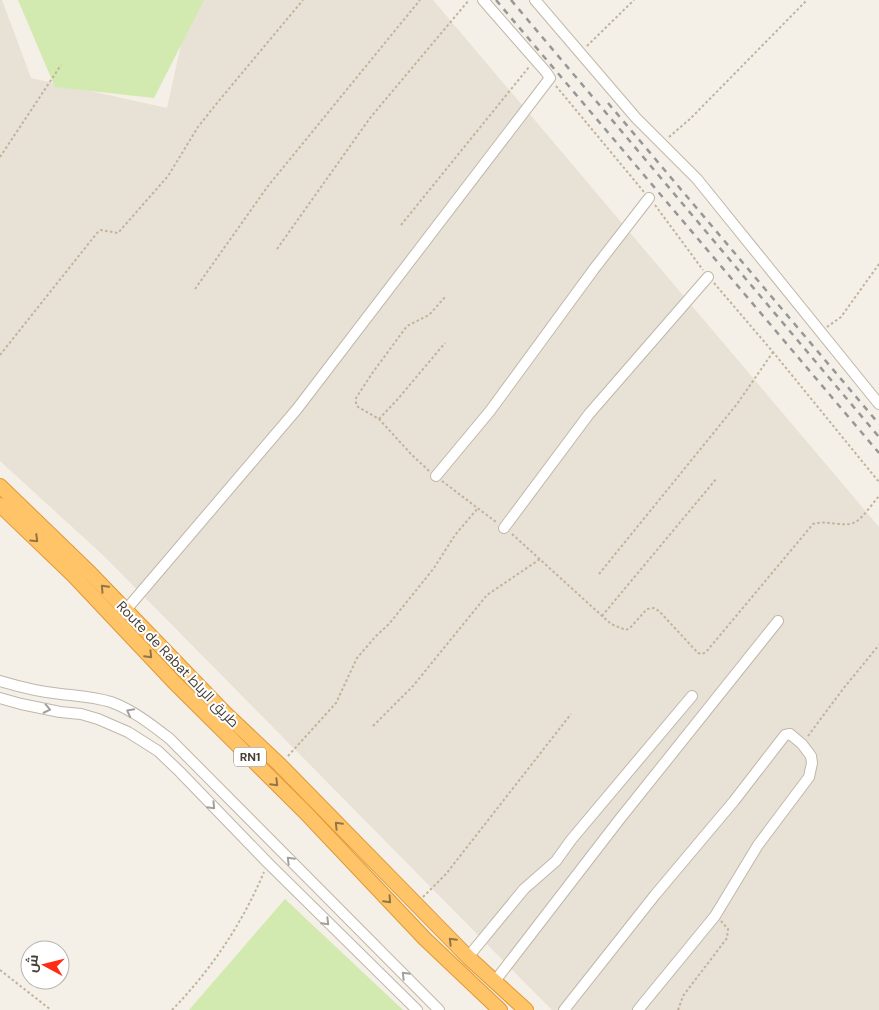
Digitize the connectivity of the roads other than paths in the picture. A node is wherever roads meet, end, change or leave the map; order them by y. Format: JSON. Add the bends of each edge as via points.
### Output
{"nodes":[{"id":1,"x":483,"y":0,"type":"edge"},
{"id":2,"x":535,"y":0,"type":"edge"},
{"id":3,"x":649,"y":198,"type":"dead end"},
{"id":4,"x":708,"y":277,"type":"dead end"},
{"id":5,"x":879,"y":404,"type":"edge"},
{"id":6,"x":436,"y":476,"type":"road end"},
{"id":7,"x":0,"y":486,"type":"edge"},
{"id":8,"x":0,"y":505,"type":"edge"},
{"id":9,"x":504,"y":528,"type":"road end"},
{"id":10,"x":126,"y":611,"type":"junction"},
{"id":11,"x":778,"y":621,"type":"dead end"},
{"id":12,"x":0,"y":681,"type":"edge"},
{"id":13,"x":692,"y":696,"type":"dead end"},
{"id":14,"x":0,"y":698,"type":"edge"},
{"id":15,"x":468,"y":957,"type":"junction"},
{"id":16,"x":496,"y":981,"type":"junction"},
{"id":17,"x":417,"y":1010,"type":"edge"},
{"id":18,"x":439,"y":1010,"type":"edge"},
{"id":19,"x":500,"y":1010,"type":"edge"},
{"id":20,"x":526,"y":1010,"type":"edge"},
{"id":21,"x":564,"y":1010,"type":"edge"},
{"id":22,"x":638,"y":1010,"type":"edge"}],
"edges":[{"from":1,"to":10,"type":"street","via":[[550,78],[297,409]]},
{"from":2,"to":5,"type":"street","via":[[636,118],[697,179]]},
{"from":3,"to":6,"type":"street","via":[[490,411]]},
{"from":4,"to":9,"type":"street","via":[[589,414]]},
{"from":10,"to":7,"type":"highway","name":"Route de Rabat طريق الرباط","number":"RN1","one_way":true},
{"from":8,"to":19,"type":"highway","name":"Route de Rabat طريق الرباط","number":"RN1","one_way":true,"via":[[305,812],[425,939]]},
{"from":15,"to":10,"type":"highway","name":"Route de Rabat طريق الرباط","number":"RN1","one_way":true},
{"from":11,"to":16,"type":"street"},
{"from":18,"to":12,"type":"street","one_way":true,"via":[[170,740],[148,722],[112,703]]},
{"from":13,"to":15,"type":"street","via":[[556,861],[524,889]]},
{"from":14,"to":17,"type":"street","one_way":true,"via":[[81,714],[111,724],[158,751]]},
{"from":15,"to":16,"type":"highway","name":"Route de Rabat طريق الرباط","number":"RN1"},
{"from":16,"to":20,"type":"highway","name":"Route de Rabat طريق الرباط","number":"RN1"},
{"from":21,"to":22,"type":"street","via":[[785,735],[790,734],[811,756],[809,777],[758,846],[715,916]]}]}
